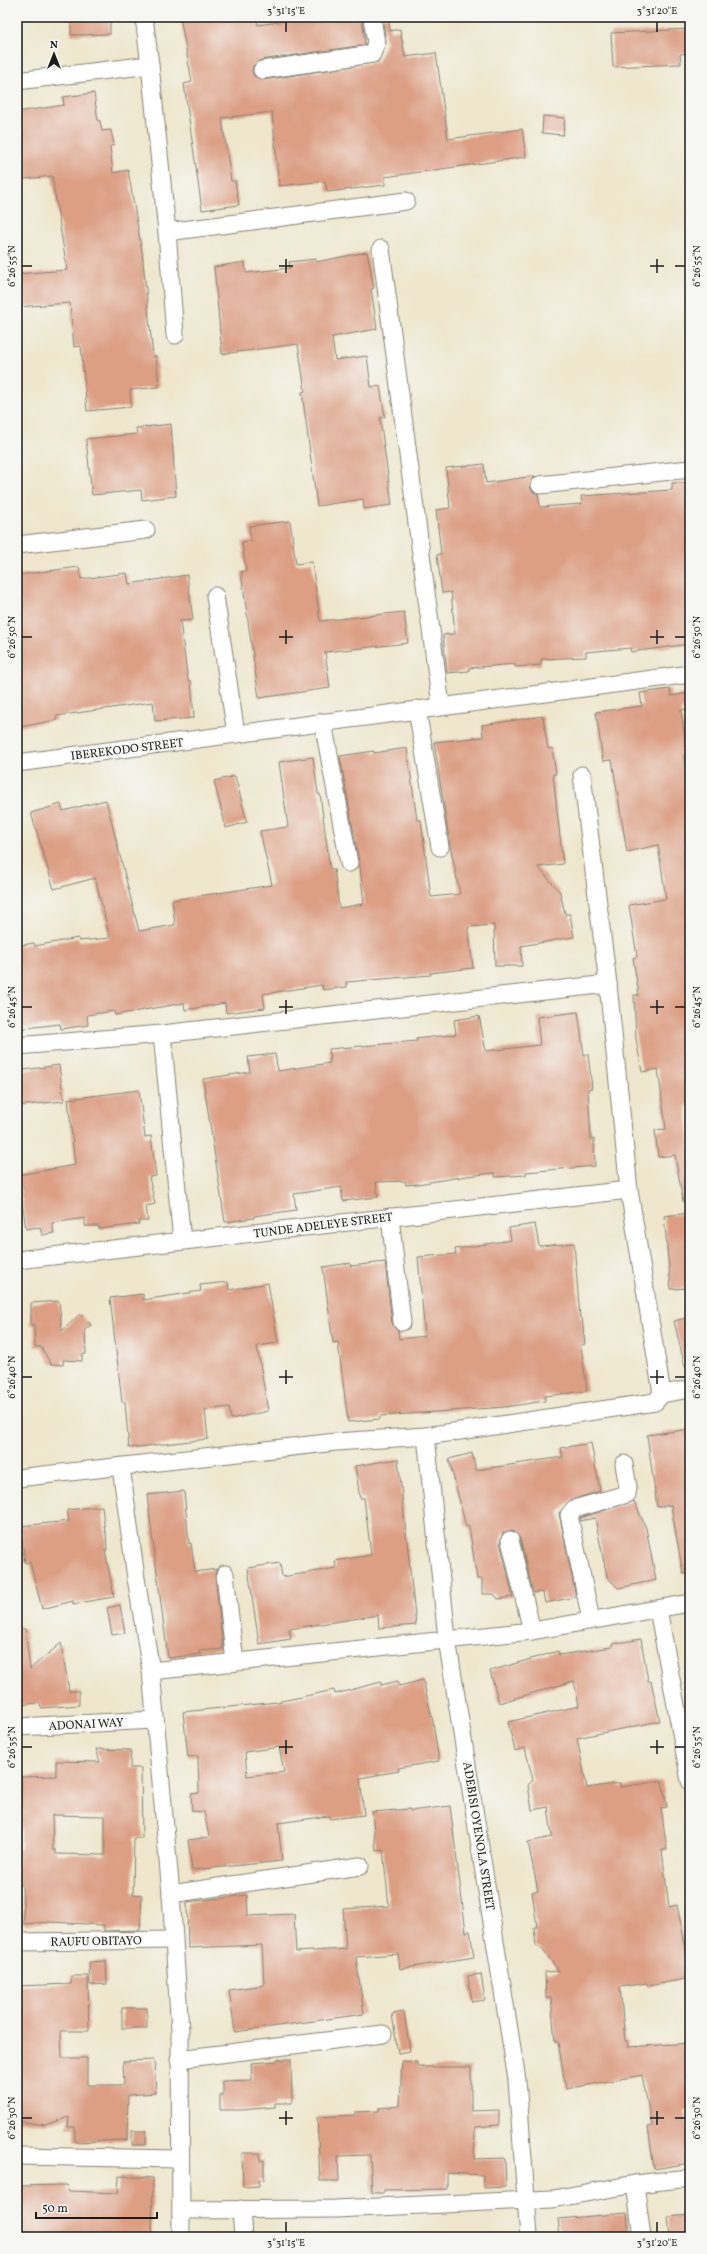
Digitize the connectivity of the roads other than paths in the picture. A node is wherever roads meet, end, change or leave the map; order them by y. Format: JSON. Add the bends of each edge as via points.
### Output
{"nodes":[{"id":1,"x":144,"y":17,"type":"edge"},
{"id":2,"x":372,"y":17,"type":"edge"},
{"id":3,"x":150,"y":65,"type":"junction"},
{"id":4,"x":262,"y":70,"type":"dead end"},
{"id":5,"x":17,"y":81,"type":"edge"},
{"id":6,"x":406,"y":201,"type":"dead end"},
{"id":7,"x":167,"y":232,"type":"junction"},
{"id":8,"x":381,"y":249,"type":"dead end"},
{"id":9,"x":175,"y":336,"type":"dead end"},
{"id":10,"x":690,"y":469,"type":"edge"},
{"id":11,"x":540,"y":485,"type":"dead end"},
{"id":12,"x":146,"y":530,"type":"dead end"},
{"id":13,"x":17,"y":545,"type":"edge"},
{"id":14,"x":215,"y":596,"type":"dead end"},
{"id":15,"x":690,"y":674,"type":"edge"},
{"id":16,"x":441,"y":706,"type":"junction"},
{"id":17,"x":417,"y":709,"type":"junction"},
{"id":18,"x":323,"y":722,"type":"junction"},
{"id":19,"x":236,"y":734,"type":"junction"},
{"id":20,"x":17,"y":763,"type":"edge"},
{"id":21,"x":582,"y":775,"type":"dead end"},
{"id":22,"x":440,"y":847,"type":"dead end"},
{"id":23,"x":349,"y":863,"type":"dead end"},
{"id":24,"x":608,"y":984,"type":"junction"},
{"id":25,"x":162,"y":1034,"type":"junction"},
{"id":26,"x":17,"y":1046,"type":"edge"},
{"id":27,"x":629,"y":1190,"type":"junction"},
{"id":28,"x":390,"y":1217,"type":"junction"},
{"id":29,"x":182,"y":1241,"type":"junction"},
{"id":30,"x":17,"y":1260,"type":"edge"},
{"id":31,"x":402,"y":1322,"type":"dead end"},
{"id":32,"x":690,"y":1389,"type":"edge"},
{"id":33,"x":662,"y":1394,"type":"junction"},
{"id":34,"x":426,"y":1436,"type":"junction"},
{"id":35,"x":624,"y":1464,"type":"dead end"},
{"id":36,"x":121,"y":1467,"type":"junction"},
{"id":37,"x":17,"y":1478,"type":"edge"},
{"id":38,"x":510,"y":1540,"type":"dead end"},
{"id":39,"x":225,"y":1574,"type":"dead end"},
{"id":40,"x":690,"y":1604,"type":"edge"},
{"id":41,"x":658,"y":1609,"type":"junction"},
{"id":42,"x":591,"y":1620,"type":"junction"},
{"id":43,"x":532,"y":1631,"type":"junction"},
{"id":44,"x":447,"y":1639,"type":"junction"},
{"id":45,"x":235,"y":1662,"type":"junction"},
{"id":46,"x":151,"y":1671,"type":"junction"},
{"id":47,"x":155,"y":1720,"type":"junction"},
{"id":48,"x":17,"y":1727,"type":"edge"},
{"id":49,"x":690,"y":1781,"type":"edge"},
{"id":50,"x":360,"y":1866,"type":"dead end"},
{"id":51,"x":171,"y":1894,"type":"junction"},
{"id":52,"x":174,"y":1940,"type":"junction"},
{"id":53,"x":17,"y":1942,"type":"edge"},
{"id":54,"x":383,"y":2034,"type":"dead end"},
{"id":55,"x":179,"y":2059,"type":"junction"},
{"id":56,"x":17,"y":2156,"type":"edge"},
{"id":57,"x":179,"y":2158,"type":"junction"},
{"id":58,"x":690,"y":2178,"type":"edge"},
{"id":59,"x":635,"y":2184,"type":"junction"},
{"id":60,"x":527,"y":2200,"type":"junction"},
{"id":61,"x":181,"y":2210,"type":"junction"},
{"id":62,"x":241,"y":2210,"type":"junction"},
{"id":63,"x":181,"y":2237,"type":"edge"},
{"id":64,"x":243,"y":2237,"type":"edge"},
{"id":65,"x":529,"y":2237,"type":"edge"},
{"id":66,"x":642,"y":2237,"type":"edge"}],
"edges":[{"from":1,"to":3,"type":"street"},
{"from":2,"to":4,"type":"street","via":[[376,43],[372,54]]},
{"from":3,"to":5,"type":"street"},
{"from":3,"to":7,"type":"street"},
{"from":6,"to":7,"type":"street"},
{"from":7,"to":9,"type":"street"},
{"from":8,"to":16,"type":"street"},
{"from":10,"to":11,"type":"street"},
{"from":12,"to":13,"type":"street"},
{"from":14,"to":19,"type":"street"},
{"from":15,"to":16,"type":"street","name":"IBEREKODO STREET"},
{"from":16,"to":17,"type":"street","name":"IBEREKODO STREET"},
{"from":17,"to":18,"type":"street","name":"IBEREKODO STREET"},
{"from":17,"to":22,"type":"street"},
{"from":18,"to":19,"type":"street","name":"IBEREKODO STREET"},
{"from":18,"to":23,"type":"street"},
{"from":19,"to":20,"type":"street","name":"IBEREKODO STREET"},
{"from":21,"to":24,"type":"street"},
{"from":24,"to":25,"type":"street"},
{"from":24,"to":27,"type":"street"},
{"from":25,"to":26,"type":"street"},
{"from":25,"to":29,"type":"street"},
{"from":27,"to":28,"type":"street","name":"TUNDE ADELEYE STREET"},
{"from":27,"to":33,"type":"street"},
{"from":28,"to":29,"type":"street","name":"TUNDE ADELEYE STREET"},
{"from":28,"to":31,"type":"street"},
{"from":29,"to":30,"type":"street","name":"TUNDE ADELEYE STREET"},
{"from":32,"to":33,"type":"street"},
{"from":33,"to":34,"type":"street","via":[[655,1402]]},
{"from":34,"to":36,"type":"street","via":[[336,1442]]},
{"from":34,"to":44,"type":"street","name":"ADEBISI OYENOLA STREET"},
{"from":35,"to":42,"type":"street","via":[[627,1494],[574,1509],[569,1515]]},
{"from":36,"to":37,"type":"street"},
{"from":36,"to":46,"type":"street"},
{"from":38,"to":43,"type":"street"},
{"from":39,"to":45,"type":"street"},
{"from":40,"to":41,"type":"street"},
{"from":41,"to":42,"type":"street"},
{"from":41,"to":49,"type":"street"},
{"from":42,"to":43,"type":"street"},
{"from":43,"to":44,"type":"street"},
{"from":44,"to":45,"type":"street"},
{"from":44,"to":60,"type":"street","name":"ADEBISI OYENOLA STREET","via":[[517,2080]]},
{"from":45,"to":46,"type":"street"},
{"from":46,"to":47,"type":"street"},
{"from":47,"to":48,"type":"street","name":"ADONAI WAY"},
{"from":47,"to":51,"type":"street"},
{"from":50,"to":51,"type":"street"},
{"from":51,"to":52,"type":"street"},
{"from":52,"to":53,"type":"street","name":"RAUFU OBITAYO"},
{"from":52,"to":55,"type":"street"},
{"from":54,"to":55,"type":"street"},
{"from":55,"to":57,"type":"street"},
{"from":56,"to":57,"type":"street"},
{"from":57,"to":61,"type":"street"},
{"from":58,"to":59,"type":"street"},
{"from":59,"to":60,"type":"street","via":[[553,2199]]},
{"from":59,"to":66,"type":"street"},
{"from":60,"to":62,"type":"street","via":[[335,2209]]},
{"from":60,"to":65,"type":"street","name":"ADEBISI OYENOLA STREET"},
{"from":61,"to":62,"type":"street"},
{"from":61,"to":63,"type":"street"},
{"from":62,"to":64,"type":"street"}]}
